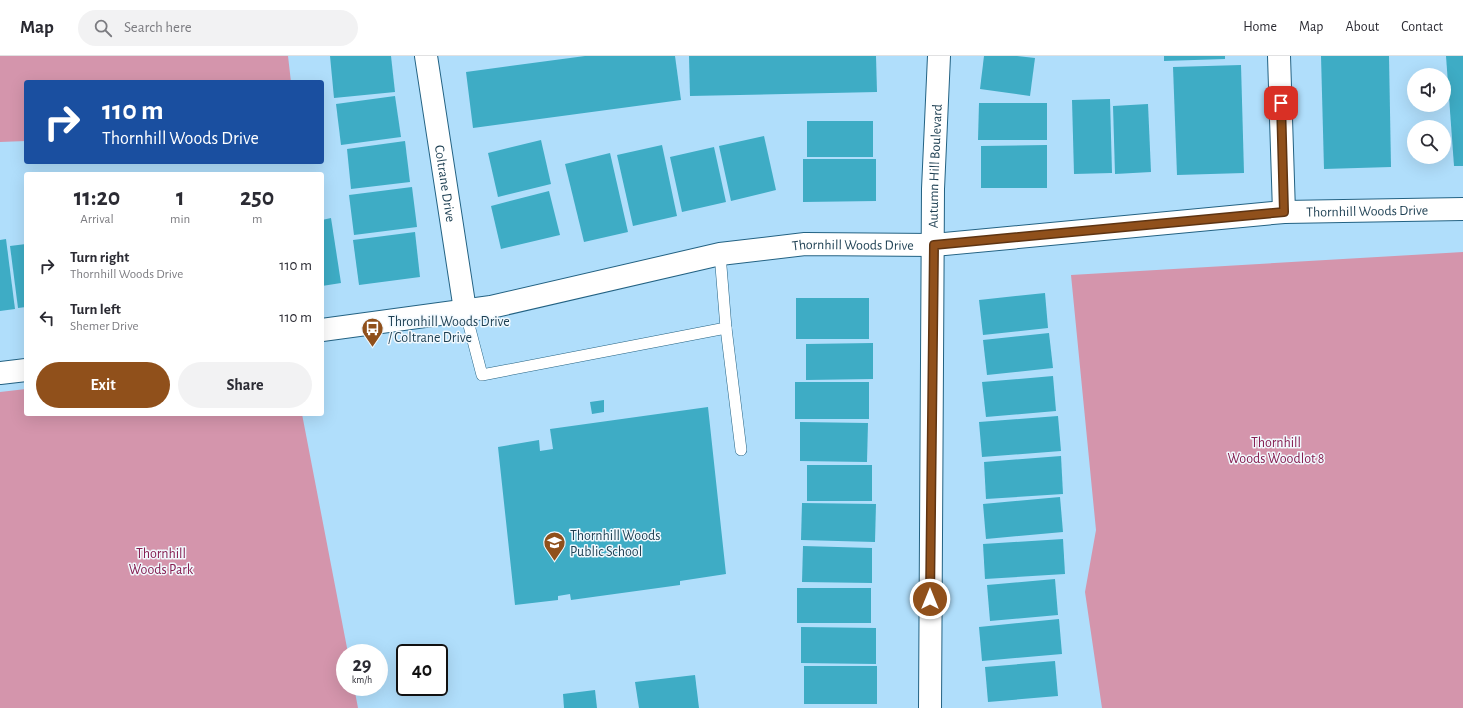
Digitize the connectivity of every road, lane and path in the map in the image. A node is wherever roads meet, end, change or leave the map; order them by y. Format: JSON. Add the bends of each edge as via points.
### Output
{"nodes":[{"id":1,"x":426,"y":56,"type":"edge"},
{"id":2,"x":939,"y":56,"type":"edge"},
{"id":3,"x":1279,"y":56,"type":"edge"},
{"id":4,"x":1463,"y":209,"type":"edge"},
{"id":5,"x":1284,"y":212,"type":"junction"},
{"id":6,"x":934,"y":245,"type":"junction"},
{"id":7,"x":720,"y":254,"type":"junction"},
{"id":8,"x":465,"y":310,"type":"junction"},
{"id":9,"x":726,"y":328,"type":"junction"},
{"id":10,"x":324,"y":330,"type":"edge"},
{"id":11,"x":24,"y":370,"type":"edge"},
{"id":12,"x":0,"y":373,"type":"edge"},
{"id":13,"x":741,"y":450,"type":"dead end"},
{"id":14,"x":930,"y":708,"type":"edge"}],
"edges":[{"from":1,"to":8,"type":"street","name":"Coltrane Drive"},
{"from":2,"to":6,"type":"street","name":"Autumn Hill Boulevard","via":[[933,189]]},
{"from":3,"to":5,"type":"street"},
{"from":4,"to":5,"type":"street","name":"Thornhill Woods Drive"},
{"from":5,"to":6,"type":"street","name":"Thornhill Woods Drive"},
{"from":6,"to":7,"type":"street","name":"Thornhill Woods Drive","via":[[805,244]]},
{"from":6,"to":14,"type":"street","name":"Autumn Hill Boulevard"},
{"from":7,"to":8,"type":"street","name":"Thornhill Woods Drive","via":[[492,307]]},
{"from":7,"to":9,"type":"lane"},
{"from":8,"to":9,"type":"lane","via":[[482,375]]},
{"from":8,"to":10,"type":"street","name":"Thornhill Woods Drive"},
{"from":9,"to":13,"type":"lane"},
{"from":11,"to":12,"type":"street"}]}
